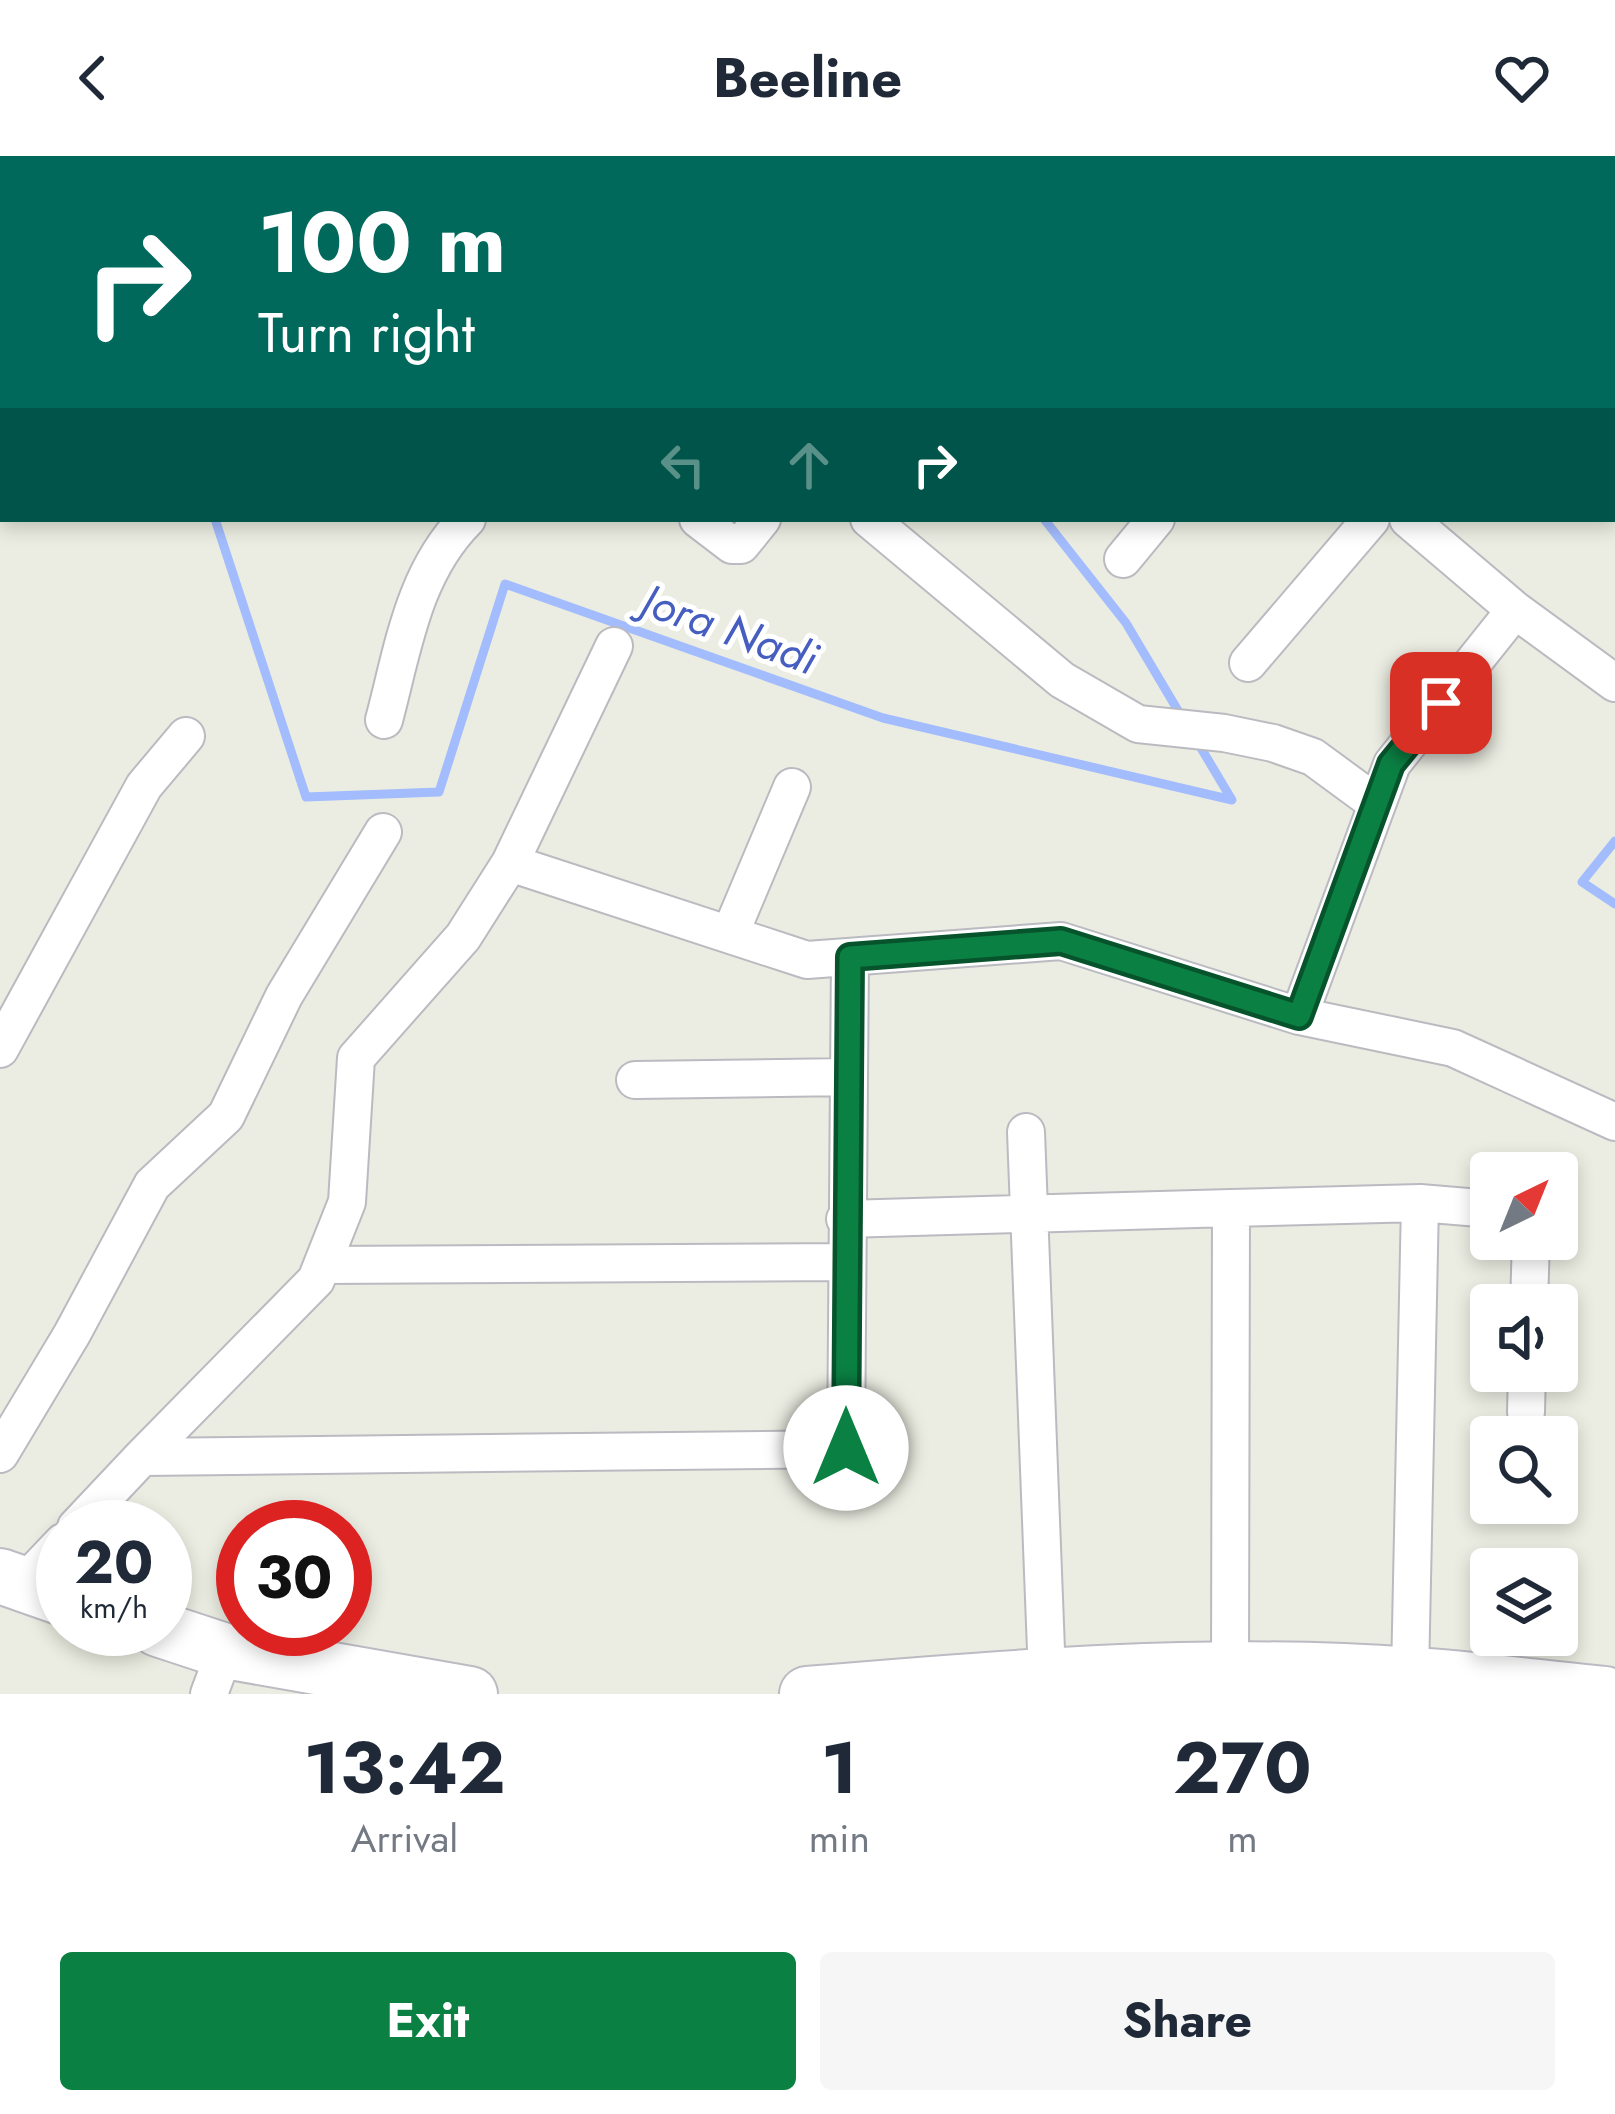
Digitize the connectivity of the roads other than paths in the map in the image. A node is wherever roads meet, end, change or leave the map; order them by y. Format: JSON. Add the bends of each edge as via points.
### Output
{"nodes":[{"id":1,"x":702,"y":522,"type":"edge"},
{"id":2,"x":760,"y":522,"type":"edge"},
{"id":3,"x":873,"y":522,"type":"edge"},
{"id":4,"x":1154,"y":522,"type":"edge"},
{"id":5,"x":1368,"y":522,"type":"edge"},
{"id":6,"x":1412,"y":522,"type":"edge"},
{"id":7,"x":450,"y":524,"type":"edge"},
{"id":8,"x":1123,"y":559,"type":"dead end"},
{"id":9,"x":1515,"y":610,"type":"junction"},
{"id":10,"x":614,"y":646,"type":"dead end"},
{"id":11,"x":1248,"y":663,"type":"dead end"},
{"id":12,"x":1615,"y":683,"type":"edge"},
{"id":13,"x":384,"y":720,"type":"dead end"},
{"id":14,"x":187,"y":736,"type":"dead end"},
{"id":15,"x":792,"y":787,"type":"dead end"},
{"id":16,"x":1377,"y":804,"type":"junction"},
{"id":17,"x":383,"y":832,"type":"dead end"},
{"id":18,"x":510,"y":862,"type":"junction"},
{"id":19,"x":730,"y":934,"type":"junction"},
{"id":20,"x":850,"y":957,"type":"junction"},
{"id":21,"x":1299,"y":1016,"type":"junction"},
{"id":22,"x":0,"y":1049,"type":"edge"},
{"id":23,"x":848,"y":1077,"type":"junction"},
{"id":24,"x":635,"y":1080,"type":"dead end"},
{"id":25,"x":1615,"y":1121,"type":"edge"},
{"id":26,"x":1026,"y":1132,"type":"dead end"},
{"id":27,"x":1420,"y":1203,"type":"junction"},
{"id":28,"x":1470,"y":1207,"type":"edge"},
{"id":29,"x":1231,"y":1208,"type":"junction"},
{"id":30,"x":1029,"y":1214,"type":"junction"},
{"id":31,"x":845,"y":1219,"type":"junction"},
{"id":32,"x":845,"y":1262,"type":"junction"},
{"id":33,"x":322,"y":1265,"type":"junction"},
{"id":34,"x":1526,"y":1392,"type":"edge"},
{"id":35,"x":1526,"y":1412,"type":"dead end"},
{"id":36,"x":0,"y":1454,"type":"edge"},
{"id":37,"x":142,"y":1456,"type":"junction"},
{"id":38,"x":101,"y":1500,"type":"edge"},
{"id":39,"x":192,"y":1654,"type":"edge"},
{"id":40,"x":1230,"y":1670,"type":"junction"},
{"id":41,"x":217,"y":1672,"type":"edge"},
{"id":42,"x":1410,"y":1675,"type":"junction"},
{"id":43,"x":1046,"y":1676,"type":"junction"},
{"id":44,"x":1126,"y":1684,"type":"edge"},
{"id":45,"x":1320,"y":1684,"type":"edge"},
{"id":46,"x":1585,"y":1693,"type":"edge"},
{"id":47,"x":470,"y":1694,"type":"edge"},
{"id":48,"x":807,"y":1694,"type":"edge"}],
"edges":[{"from":1,"to":2,"type":"street","via":[[741,545]]},
{"from":3,"to":16,"type":"street","via":[[1062,680],[1138,724],[1273,743],[1313,757]]},
{"from":4,"to":8,"type":"street"},
{"from":5,"to":11,"type":"street"},
{"from":6,"to":9,"type":"street"},
{"from":7,"to":13,"type":"street","via":[[419,587]]},
{"from":9,"to":12,"type":"street"},
{"from":9,"to":16,"type":"street","via":[[1391,764]]},
{"from":10,"to":18,"type":"street"},
{"from":14,"to":22,"type":"street","via":[[144,786]]},
{"from":15,"to":19,"type":"street"},
{"from":16,"to":21,"type":"street"},
{"from":17,"to":36,"type":"street","via":[[284,995],[226,1116],[152,1185]]},
{"from":18,"to":19,"type":"street"},
{"from":18,"to":33,"type":"street","via":[[464,937],[356,1058],[346,1202]]},
{"from":19,"to":20,"type":"street","via":[[807,960]]},
{"from":20,"to":21,"type":"street","via":[[1061,941]]},
{"from":20,"to":23,"type":"street"},
{"from":21,"to":25,"type":"street","via":[[1453,1048]]},
{"from":23,"to":24,"type":"street"},
{"from":23,"to":31,"type":"street"},
{"from":26,"to":30,"type":"street"},
{"from":27,"to":28,"type":"street"},
{"from":27,"to":29,"type":"street"},
{"from":27,"to":42,"type":"street"},
{"from":29,"to":30,"type":"street"},
{"from":29,"to":40,"type":"street"},
{"from":30,"to":31,"type":"street"},
{"from":30,"to":43,"type":"street"},
{"from":31,"to":32,"type":"street"},
{"from":32,"to":33,"type":"street"},
{"from":32,"to":37,"type":"street","via":[[846,1448]]},
{"from":33,"to":37,"type":"street"},
{"from":34,"to":35,"type":"street"},
{"from":37,"to":38,"type":"street"},
{"from":39,"to":41,"type":"main road"},
{"from":40,"to":44,"type":"main road"},
{"from":40,"to":45,"type":"main road"},
{"from":41,"to":47,"type":"main road"},
{"from":42,"to":45,"type":"main road"},
{"from":42,"to":46,"type":"main road"},
{"from":43,"to":44,"type":"main road"},
{"from":43,"to":48,"type":"main road"}]}
